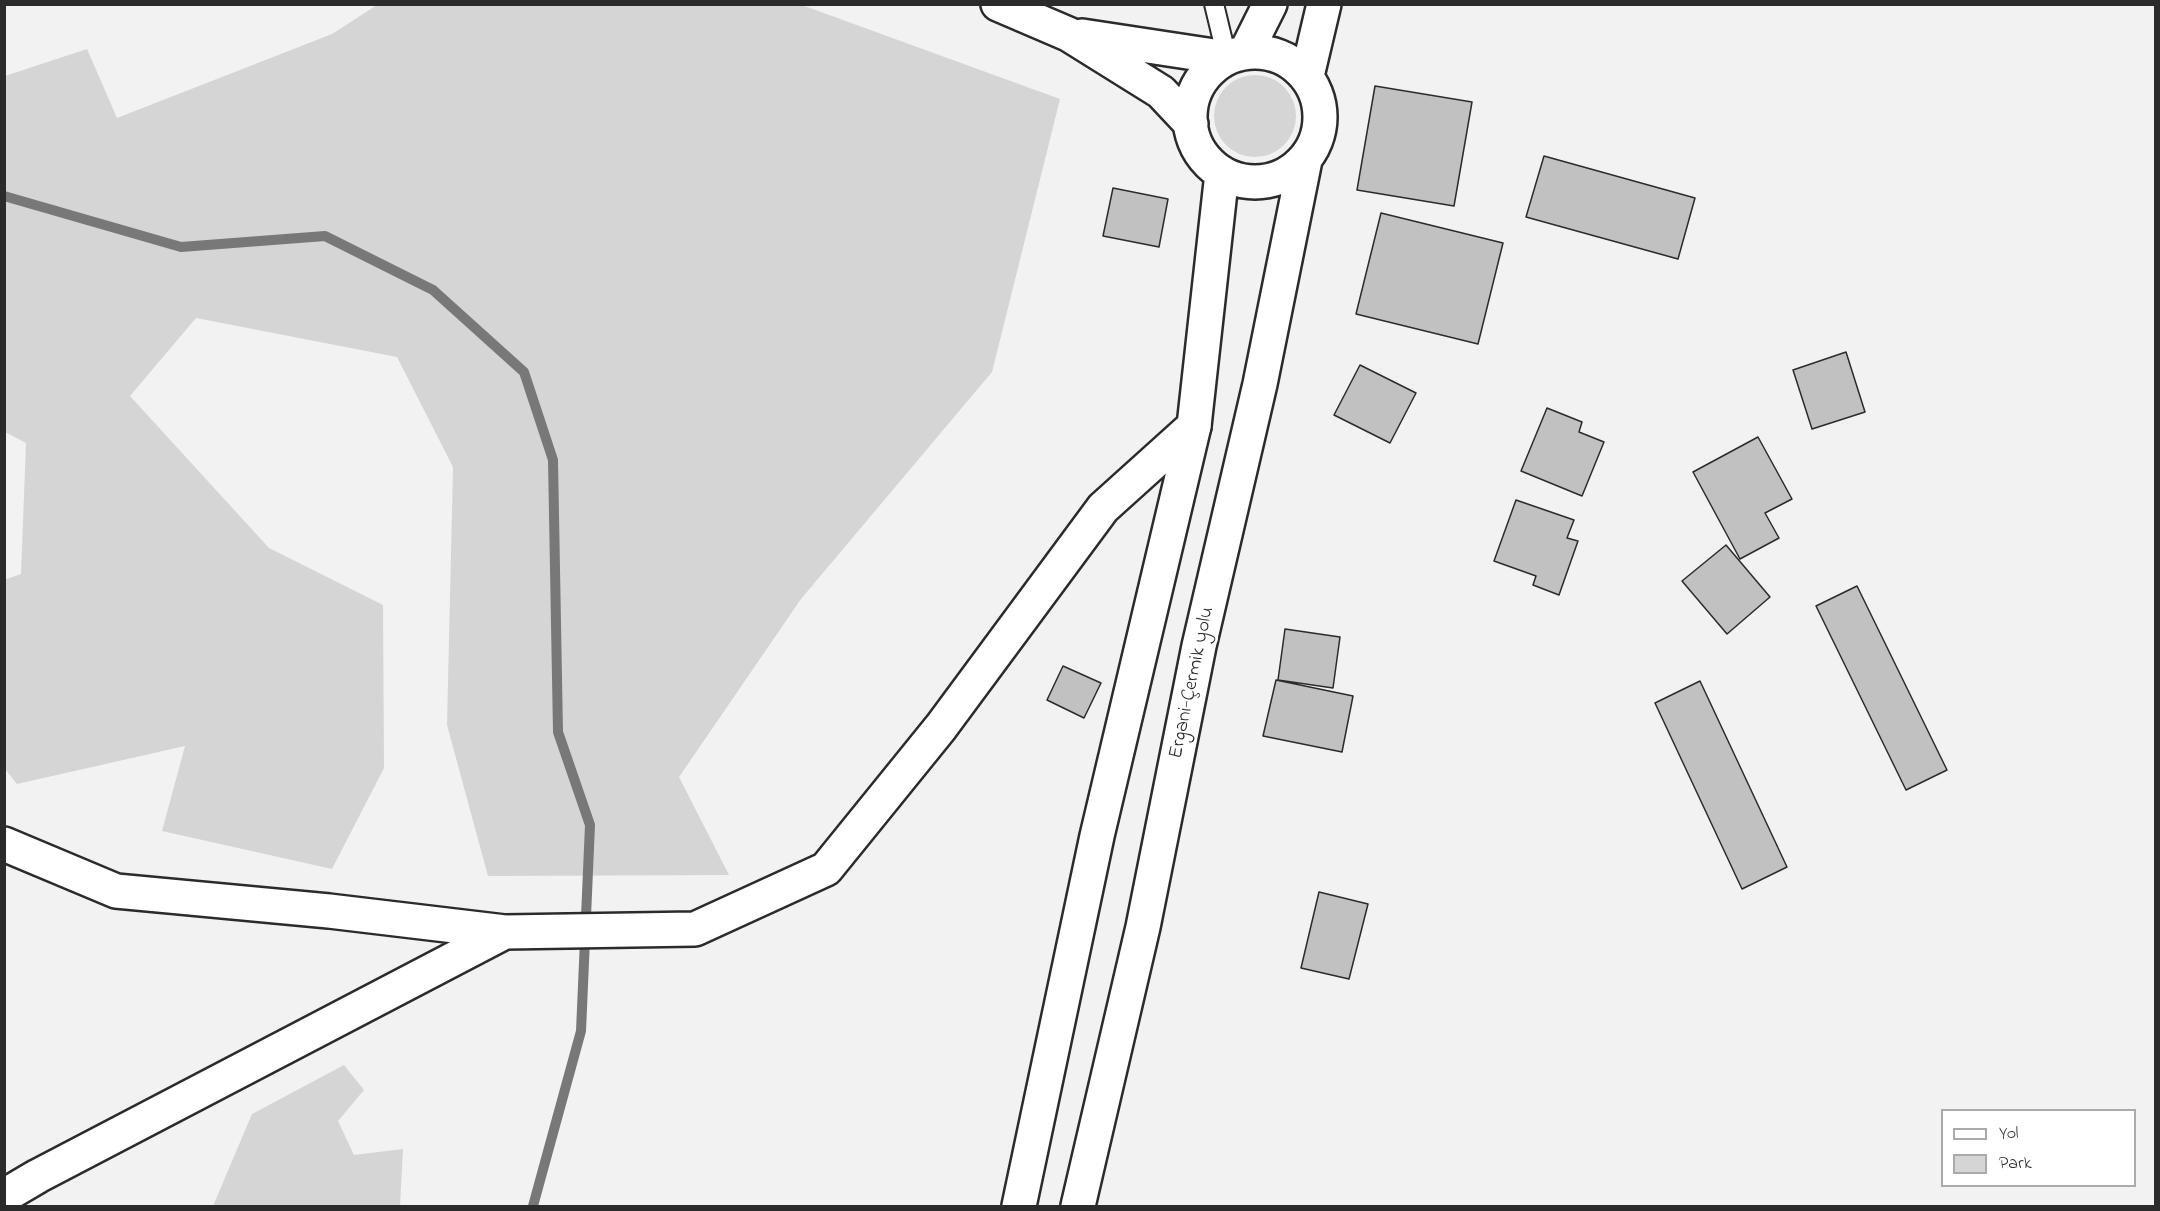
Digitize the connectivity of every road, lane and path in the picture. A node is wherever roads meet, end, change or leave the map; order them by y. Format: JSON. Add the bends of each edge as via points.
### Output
{"nodes":[{"id":1,"x":998,"y":4,"type":"edge"},
{"id":2,"x":1214,"y":4,"type":"edge"},
{"id":3,"x":1270,"y":4,"type":"edge"},
{"id":4,"x":1324,"y":4,"type":"edge"},
{"id":5,"x":1068,"y":34,"type":"junction"},
{"id":6,"x":1237,"y":55,"type":"junction"},
{"id":7,"x":1307,"y":76,"type":"junction"},
{"id":8,"x":1191,"y":124,"type":"junction"},
{"id":9,"x":1305,"y":160,"type":"junction"},
{"id":10,"x":1222,"y":173,"type":"junction"},
{"id":11,"x":1194,"y":426,"type":"junction"},
{"id":12,"x":4,"y":844,"type":"edge"},
{"id":13,"x":505,"y":932,"type":"junction"},
{"id":14,"x":4,"y":1196,"type":"edge"},
{"id":15,"x":1019,"y":1206,"type":"edge"},
{"id":16,"x":1078,"y":1206,"type":"edge"}],
"edges":[{"from":1,"to":5,"type":"main road"},
{"from":2,"to":6,"type":"lane"},
{"from":3,"to":6,"type":"main road"},
{"from":4,"to":7,"type":"main road"},
{"from":5,"to":6,"type":"main road"},
{"from":5,"to":8,"type":"main road","via":[[1161,92]]},
{"from":6,"to":7,"type":"main road","via":[[1269,53],[1290,61]]},
{"from":6,"to":8,"type":"main road","via":[[1211,69],[1199,85],[1191,104]]},
{"from":7,"to":9,"type":"main road","via":[[1317,96],[1321,118],[1316,140]]},
{"from":8,"to":10,"type":"main road","via":[[1201,152]]},
{"from":9,"to":10,"type":"main road","via":[[1287,174],[1266,181],[1243,180]]},
{"from":9,"to":16,"type":"main road","name":"Ergani-Çermik yolu","via":[[1260,384],[1199,646],[1143,927]]},
{"from":10,"to":11,"type":"main road"},
{"from":11,"to":13,"type":"main road","via":[[1103,508],[941,727],[826,869],[695,929]]},
{"from":11,"to":15,"type":"main road","via":[[1097,836]]},
{"from":12,"to":13,"type":"main road","via":[[116,891]]},
{"from":13,"to":14,"type":"main road"}]}
